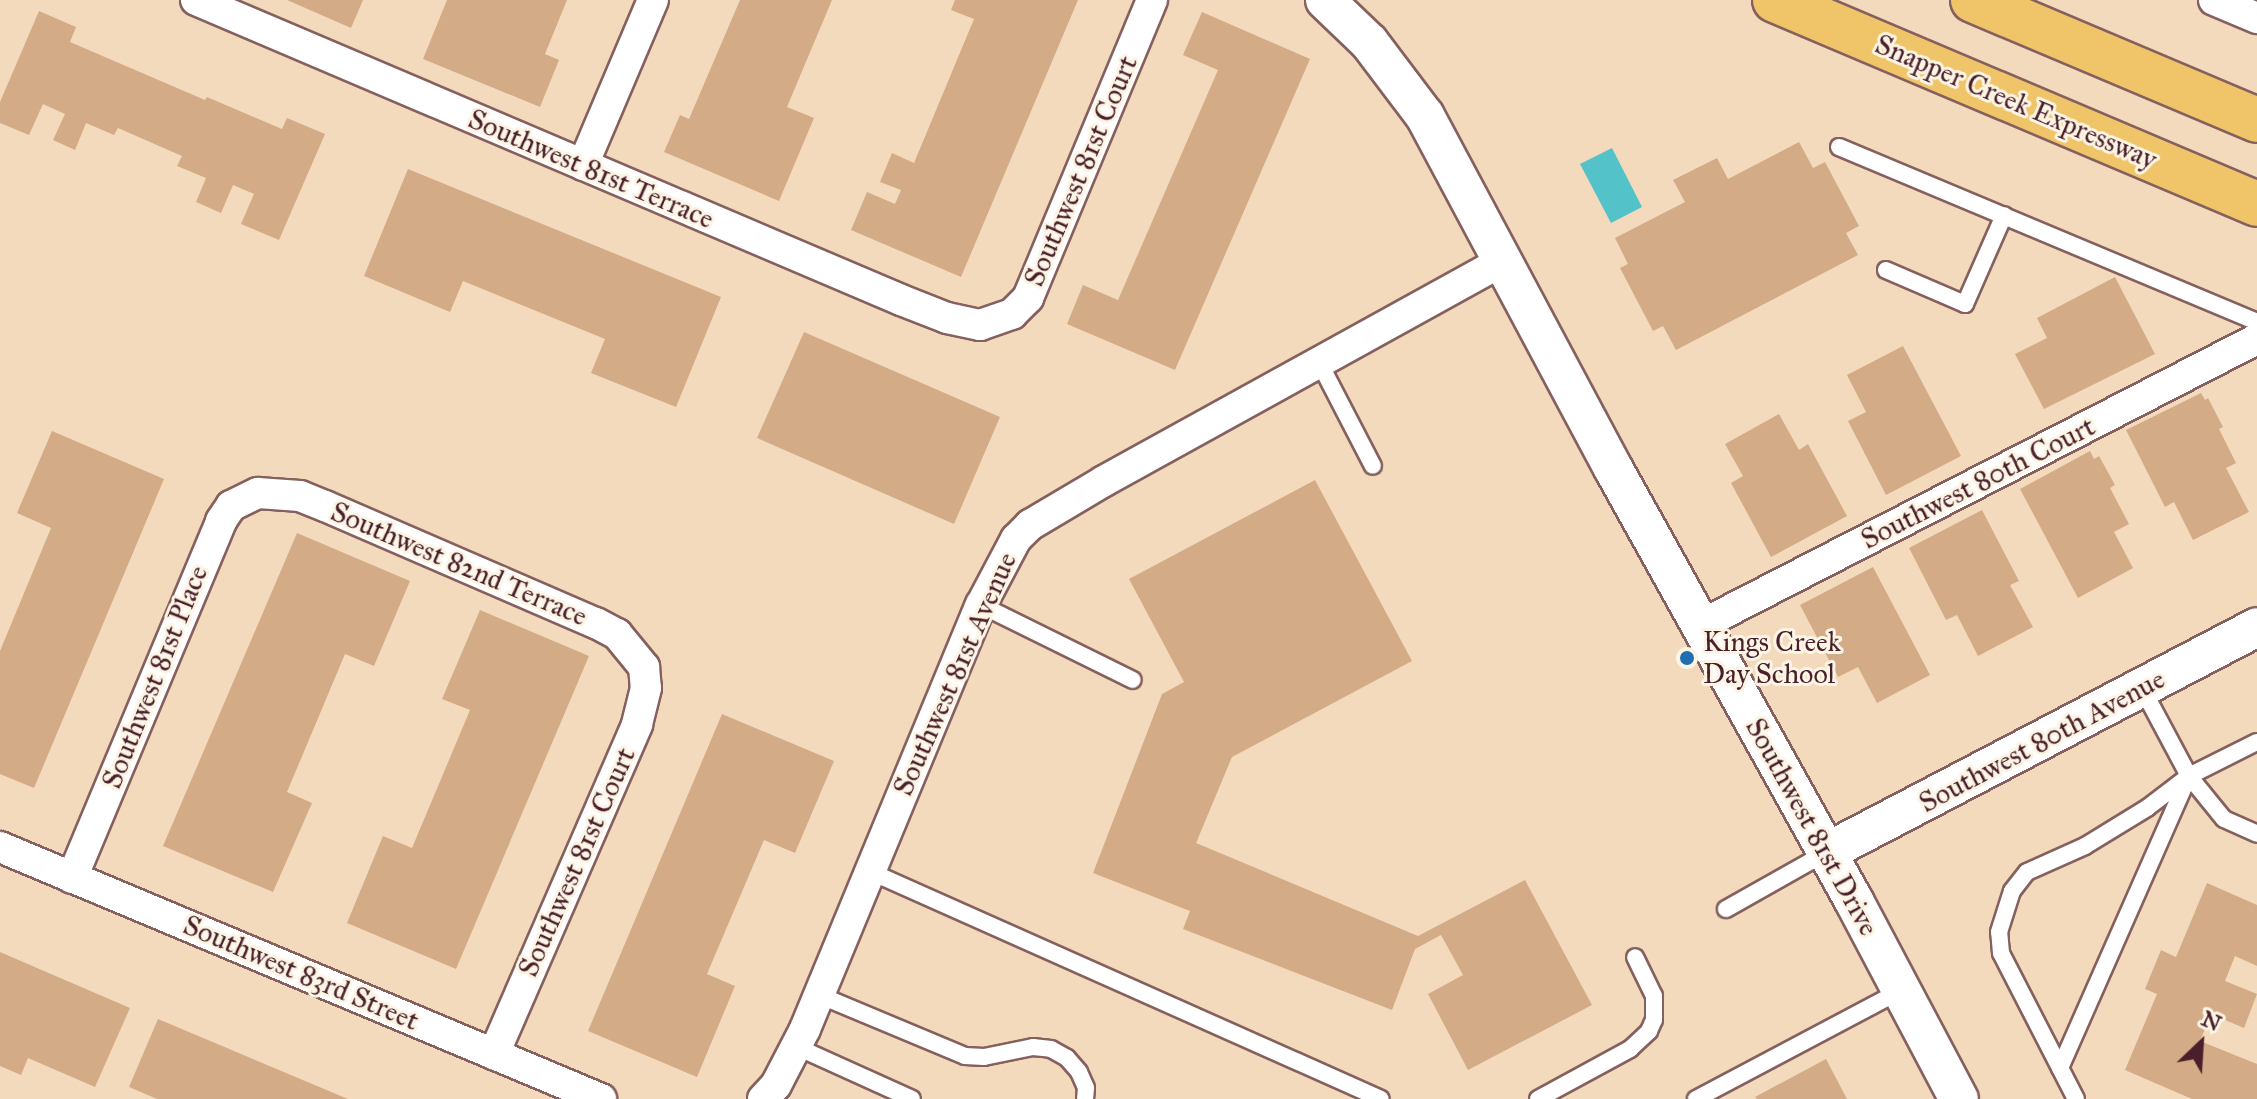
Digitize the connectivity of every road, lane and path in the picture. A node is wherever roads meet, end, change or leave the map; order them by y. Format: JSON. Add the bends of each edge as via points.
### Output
{"nodes":[{"id":1,"x":196,"y":0,"type":"edge"},
{"id":2,"x":653,"y":0,"type":"edge"},
{"id":3,"x":1152,"y":0,"type":"edge"},
{"id":4,"x":1325,"y":0,"type":"edge"},
{"id":5,"x":1775,"y":0,"type":"edge"},
{"id":6,"x":1973,"y":0,"type":"edge"},
{"id":7,"x":2214,"y":0,"type":"edge"},
{"id":8,"x":2257,"y":18,"type":"edge"},
{"id":9,"x":2257,"y":120,"type":"edge"},
{"id":10,"x":1839,"y":147,"type":"dead end"},
{"id":11,"x":583,"y":165,"type":"junction"},
{"id":12,"x":2257,"y":204,"type":"edge"},
{"id":13,"x":2004,"y":215,"type":"junction"},
{"id":14,"x":1501,"y":262,"type":"junction"},
{"id":15,"x":1886,"y":270,"type":"dead end"},
{"id":16,"x":2257,"y":322,"type":"edge"},
{"id":17,"x":989,"y":324,"type":"joint"},
{"id":18,"x":2257,"y":339,"type":"edge"},
{"id":19,"x":1318,"y":360,"type":"junction"},
{"id":20,"x":1373,"y":466,"type":"dead end"},
{"id":21,"x":258,"y":493,"type":"joint"},
{"id":22,"x":981,"y":605,"type":"junction"},
{"id":23,"x":1699,"y":626,"type":"junction"},
{"id":24,"x":2257,"y":627,"type":"edge"},
{"id":25,"x":644,"y":667,"type":"joint"},
{"id":26,"x":1133,"y":680,"type":"dead end"},
{"id":27,"x":2142,"y":688,"type":"junction"},
{"id":28,"x":2257,"y":742,"type":"edge"},
{"id":29,"x":2189,"y":776,"type":"junction"},
{"id":30,"x":2257,"y":834,"type":"edge"},
{"id":31,"x":0,"y":847,"type":"edge"},
{"id":32,"x":1827,"y":852,"type":"junction"},
{"id":33,"x":869,"y":871,"type":"junction"},
{"id":34,"x":72,"y":878,"type":"junction"},
{"id":35,"x":1726,"y":909,"type":"dead end"},
{"id":36,"x":1635,"y":957,"type":"dead end"},
{"id":37,"x":1902,"y":990,"type":"junction"},
{"id":38,"x":819,"y":995,"type":"junction"},
{"id":39,"x":797,"y":1047,"type":"junction"},
{"id":40,"x":494,"y":1054,"type":"junction"},
{"id":41,"x":2060,"y":1068,"type":"junction"},
{"id":42,"x":601,"y":1099,"type":"edge"},
{"id":43,"x":763,"y":1099,"type":"edge"},
{"id":44,"x":912,"y":1099,"type":"edge"},
{"id":45,"x":1085,"y":1099,"type":"edge"},
{"id":46,"x":1381,"y":1099,"type":"edge"},
{"id":47,"x":1538,"y":1099,"type":"edge"},
{"id":48,"x":1696,"y":1099,"type":"edge"},
{"id":49,"x":1959,"y":1099,"type":"edge"},
{"id":50,"x":2076,"y":1099,"type":"edge"}],
"edges":[{"from":1,"to":11,"type":"street","name":"Southwest 81st Terrace"},
{"from":2,"to":11,"type":"street"},
{"from":3,"to":17,"type":"street","name":"Southwest 81st Court","via":[[1028,298],[1012,314]]},
{"from":4,"to":14,"type":"street","name":"Southwest 81st Drive","via":[[1369,42],[1425,116]]},
{"from":5,"to":12,"type":"highway","name":"Snapper Creek Expressway"},
{"from":6,"to":9,"type":"highway"},
{"from":7,"to":8,"type":"street"},
{"from":10,"to":13,"type":"lane"},
{"from":11,"to":17,"type":"street","name":"Southwest 81st Terrace","via":[[947,318]]},
{"from":13,"to":15,"type":"lane","via":[[1965,304]]},
{"from":13,"to":16,"type":"lane"},
{"from":14,"to":19,"type":"street","name":"Southwest 81st Avenue"},
{"from":14,"to":23,"type":"street","name":"Southwest 81st Drive"},
{"from":18,"to":23,"type":"street","name":"Southwest 80th Court"},
{"from":19,"to":20,"type":"lane"},
{"from":19,"to":22,"type":"street","name":"Southwest 81st Avenue","via":[[1030,525],[1005,555]]},
{"from":21,"to":25,"type":"street","name":"Southwest 82nd Terrace","via":[[300,496],[596,623],[617,634]]},
{"from":21,"to":34,"type":"street","name":"Southwest 81st Place","via":[[231,506],[214,535]]},
{"from":22,"to":26,"type":"lane"},
{"from":22,"to":33,"type":"street","name":"Southwest 81st Avenue"},
{"from":23,"to":32,"type":"street","name":"Southwest 81st Drive"},
{"from":24,"to":27,"type":"street","name":"Southwest 80th Avenue"},
{"from":25,"to":40,"type":"street","name":"Southwest 81st Court","via":[[646,688],[637,725]]},
{"from":27,"to":29,"type":"lane"},
{"from":27,"to":32,"type":"street","name":"Southwest 80th Avenue"},
{"from":28,"to":29,"type":"lane"},
{"from":29,"to":30,"type":"lane","via":[[2224,819]]},
{"from":29,"to":41,"type":"lane"},
{"from":29,"to":41,"type":"lane","via":[[2085,846],[2027,872],[2012,891],[1999,932],[2001,953]]},
{"from":31,"to":34,"type":"street","name":"Southwest 83rd Street"},
{"from":32,"to":35,"type":"lane"},
{"from":32,"to":37,"type":"street","name":"Southwest 81st Drive"},
{"from":33,"to":38,"type":"street","name":"Southwest 81st Avenue"},
{"from":33,"to":46,"type":"lane"},
{"from":34,"to":40,"type":"street","name":"Southwest 83rd Street"},
{"from":36,"to":47,"type":"lane","via":[[1654,996],[1649,1031],[1641,1042]]},
{"from":37,"to":48,"type":"lane"},
{"from":37,"to":49,"type":"street","name":"Southwest 81st Drive"},
{"from":38,"to":39,"type":"street","name":"Southwest 81st Avenue"},
{"from":38,"to":45,"type":"lane","via":[[965,1056],[1051,1049],[1079,1072]]},
{"from":39,"to":43,"type":"street","name":"Southwest 81st Avenue"},
{"from":39,"to":44,"type":"lane"},
{"from":40,"to":42,"type":"street","name":"Southwest 83rd Street"},
{"from":41,"to":50,"type":"lane"}]}
